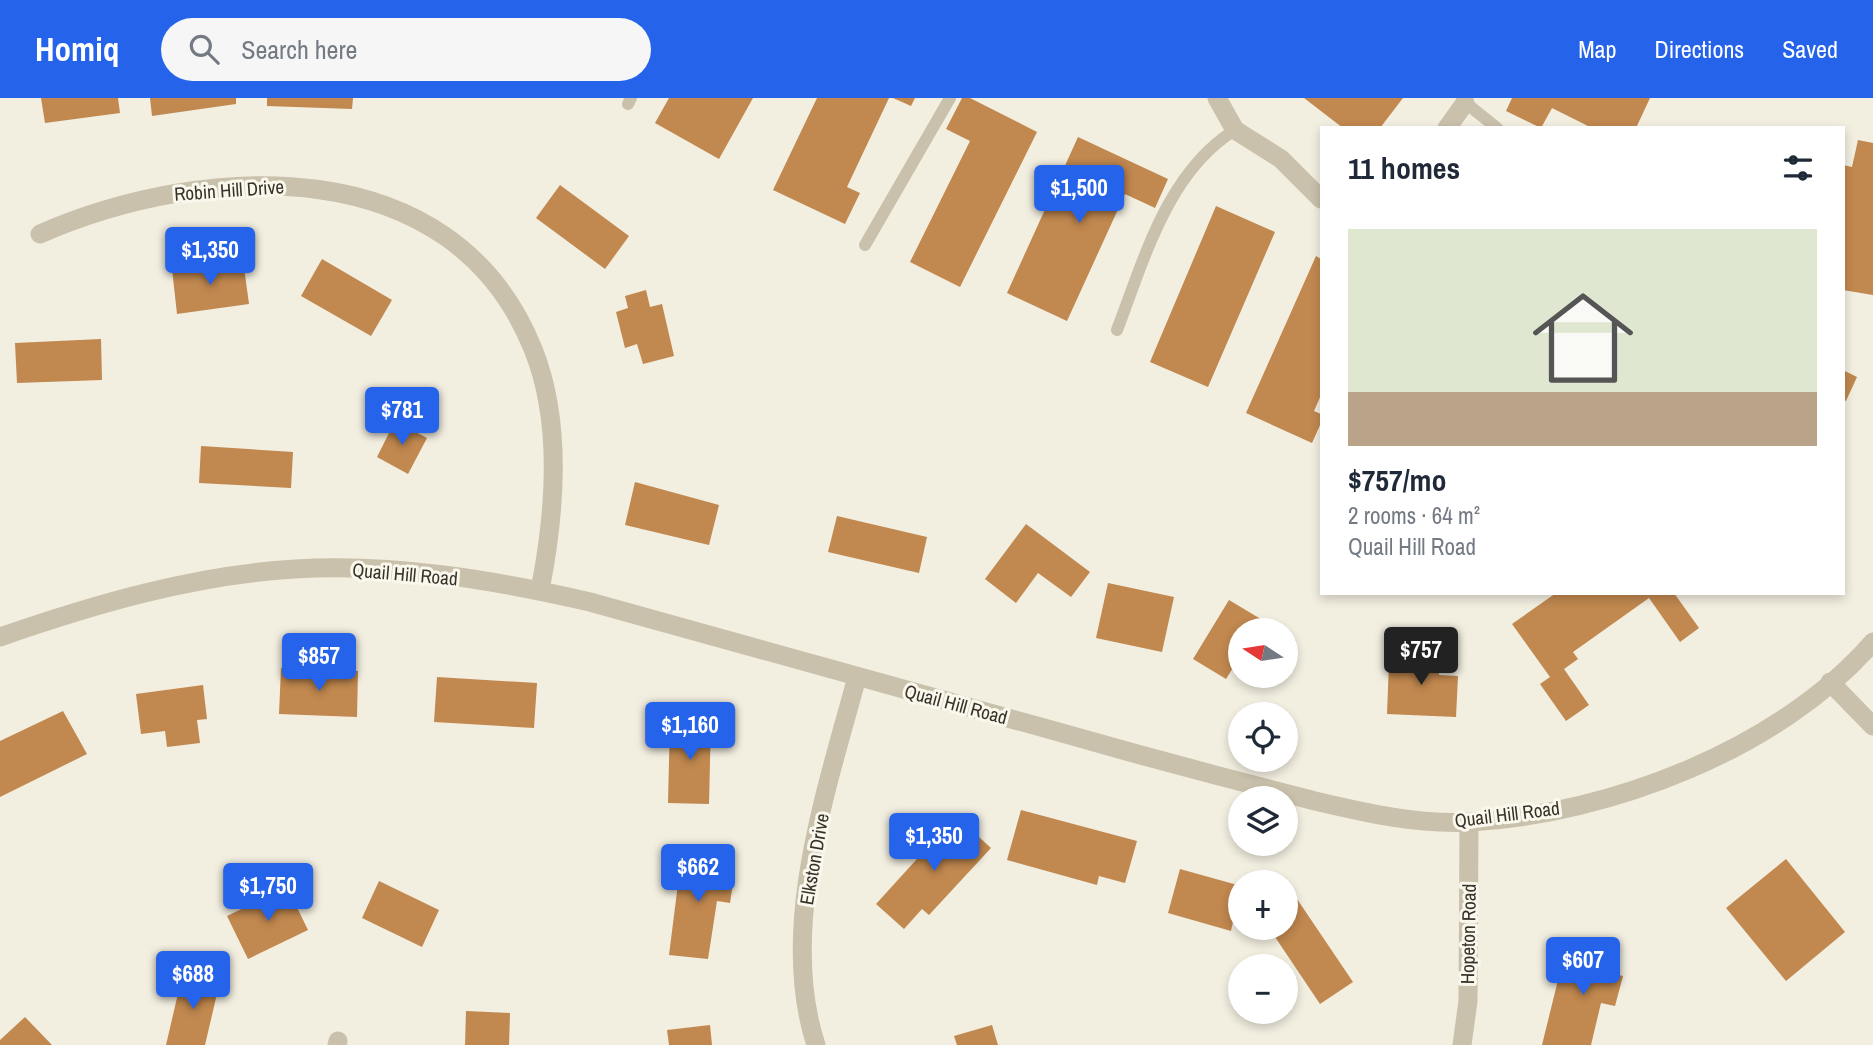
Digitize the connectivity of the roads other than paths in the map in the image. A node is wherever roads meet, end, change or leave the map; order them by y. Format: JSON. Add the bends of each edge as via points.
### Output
{"nodes":[{"id":1,"x":950,"y":98,"type":"edge"},
{"id":2,"x":1217,"y":98,"type":"edge"},
{"id":3,"x":1463,"y":100,"type":"edge"},
{"id":4,"x":1448,"y":126,"type":"edge"},
{"id":5,"x":1495,"y":126,"type":"edge"},
{"id":6,"x":1235,"y":131,"type":"junction"},
{"id":7,"x":1320,"y":198,"type":"edge"},
{"id":8,"x":40,"y":234,"type":"dead end"},
{"id":9,"x":865,"y":245,"type":"dead end"},
{"id":10,"x":1117,"y":330,"type":"dead end"},
{"id":11,"x":540,"y":590,"type":"junction"},
{"id":12,"x":0,"y":637,"type":"edge"},
{"id":13,"x":1873,"y":642,"type":"edge"},
{"id":14,"x":858,"y":677,"type":"junction"},
{"id":15,"x":1830,"y":682,"type":"junction"},
{"id":16,"x":1873,"y":726,"type":"edge"},
{"id":17,"x":1469,"y":822,"type":"junction"},
{"id":18,"x":816,"y":1045,"type":"edge"},
{"id":19,"x":1462,"y":1045,"type":"edge"}],
"edges":[{"from":1,"to":9,"type":"lane"},
{"from":2,"to":6,"type":"street"},
{"from":3,"to":4,"type":"street"},
{"from":3,"to":5,"type":"lane"},
{"from":6,"to":7,"type":"street","via":[[1281,159]]},
{"from":6,"to":10,"type":"lane","via":[[1181,183],[1155,232]]},
{"from":8,"to":11,"type":"street","name":"Robin Hill Drive","via":[[132,201],[196,189],[297,185],[397,209],[450,241],[485,272],[512,309],[533,349],[545,389],[553,489]]},
{"from":11,"to":12,"type":"street","name":"Quail Hill Road","via":[[441,575],[333,568],[274,571],[77,610]]},
{"from":11,"to":14,"type":"street","name":"Quail Hill Road"},
{"from":13,"to":15,"type":"street","name":"Quail Hill Road"},
{"from":14,"to":17,"type":"street","name":"Quail Hill Road","via":[[1253,786],[1367,813]]},
{"from":14,"to":18,"type":"street","name":"Elkston Drive","via":[[815,841],[806,900],[802,955],[807,1017]]},
{"from":15,"to":16,"type":"street"},
{"from":15,"to":17,"type":"street","name":"Quail Hill Road","via":[[1786,715],[1720,754],[1651,786],[1532,815]]},
{"from":17,"to":19,"type":"street","name":"Hopeton Road","via":[[1468,1001]]}]}
